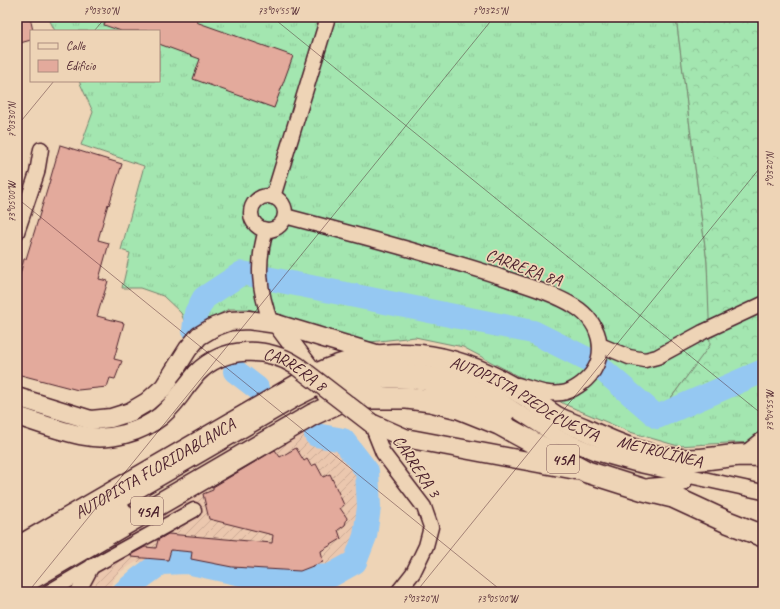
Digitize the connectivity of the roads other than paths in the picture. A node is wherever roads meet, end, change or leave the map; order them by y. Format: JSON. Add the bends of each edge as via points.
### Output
{"nodes":[{"id":1,"x":328,"y":17,"type":"edge"},
{"id":2,"x":41,"y":149,"type":"dead end"},
{"id":3,"x":274,"y":197,"type":"junction"},
{"id":4,"x":285,"y":216,"type":"junction"},
{"id":5,"x":266,"y":230,"type":"junction"},
{"id":6,"x":17,"y":232,"type":"edge"},
{"id":7,"x":763,"y":304,"type":"edge"},
{"id":8,"x":271,"y":323,"type":"junction"},
{"id":9,"x":599,"y":352,"type":"junction"},
{"id":10,"x":380,"y":355,"type":"junction"},
{"id":11,"x":314,"y":375,"type":"junction"},
{"id":12,"x":498,"y":380,"type":"junction"},
{"id":13,"x":164,"y":387,"type":"junction"},
{"id":14,"x":17,"y":397,"type":"edge"},
{"id":15,"x":301,"y":401,"type":"junction"},
{"id":16,"x":17,"y":416,"type":"edge"},
{"id":17,"x":266,"y":421,"type":"junction"},
{"id":18,"x":371,"y":423,"type":"junction"},
{"id":19,"x":132,"y":431,"type":"junction"},
{"id":20,"x":763,"y":439,"type":"edge"},
{"id":21,"x":753,"y":455,"type":"edge"},
{"id":22,"x":587,"y":472,"type":"junction"},
{"id":23,"x":684,"y":483,"type":"junction"},
{"id":24,"x":644,"y":490,"type":"junction"},
{"id":25,"x":763,"y":492,"type":"edge"},
{"id":26,"x":763,"y":499,"type":"edge"},
{"id":27,"x":194,"y":510,"type":"dead end"},
{"id":28,"x":763,"y":536,"type":"edge"},
{"id":29,"x":17,"y":548,"type":"edge"},
{"id":30,"x":17,"y":561,"type":"edge"},
{"id":31,"x":92,"y":566,"type":"junction"},
{"id":32,"x":17,"y":574,"type":"edge"},
{"id":33,"x":17,"y":587,"type":"edge"},
{"id":34,"x":54,"y":591,"type":"edge"},
{"id":35,"x":78,"y":592,"type":"edge"},
{"id":36,"x":398,"y":592,"type":"edge"}],
"edges":[{"from":1,"to":3,"type":"street"},
{"from":2,"to":6,"type":"street","via":[[37,173]]},
{"from":3,"to":4,"type":"street","via":[[283,204]]},
{"from":3,"to":5,"type":"street","via":[[262,197],[253,204],[251,210],[252,221]]},
{"from":4,"to":5,"type":"street","via":[[281,225]]},
{"from":4,"to":9,"type":"street","name":"CARRERA 8A","via":[[468,266],[546,293],[585,313],[595,325]]},
{"from":5,"to":8,"type":"street","via":[[259,262],[263,303]]},
{"from":7,"to":9,"type":"street","via":[[657,357],[645,360]]},
{"from":8,"to":10,"type":"main road","name":"CARRERA 8"},
{"from":8,"to":11,"type":"main road","name":"CARRERA 8"},
{"from":8,"to":13,"type":"main road","name":"CARRERA 8","via":[[230,321],[214,327],[199,336],[188,349]]},
{"from":9,"to":12,"type":"street","via":[[589,377],[574,389],[564,393],[548,394]]},
{"from":10,"to":11,"type":"highway","name":"AUTOPISTA PIEDECUESTA","number":"45A","via":[[342,363]]},
{"from":10,"to":12,"type":"highway","name":"AUTOPISTA PIEDECUESTA","number":"45A","via":[[406,354],[440,358],[472,367]]},
{"from":11,"to":15,"type":"highway","name":"AUTOPISTA PIEDECUESTA","number":"45A"},
{"from":12,"to":21,"type":"highway","name":"AUTOPISTA PIEDECUESTA","number":"45A","via":[[557,417],[637,451],[669,459],[688,460]]},
{"from":13,"to":14,"type":"main road","name":"CARRERA 8","via":[[148,402],[130,412],[111,418],[91,420]]},
{"from":13,"to":19,"type":"main road"},
{"from":15,"to":17,"type":"highway","name":"AUTOPISTA FLORIDABLANCA","number":"45A"},
{"from":15,"to":17,"type":"highway","name":"AUTOPISTA FLORIDABLANCA","number":"45A"},
{"from":15,"to":22,"type":"highway","name":"AUTOPISTA PIEDECUESTA","number":"45A","via":[[362,398],[431,401],[459,408],[500,424]]},
{"from":15,"to":23,"type":"street","name":"METROLÍNEA","via":[[354,385],[382,381],[428,384],[453,390],[482,402],[515,418],[551,443],[594,460]]},
{"from":15,"to":25,"type":"street","name":"METROLÍNEA","via":[[336,379],[362,372],[406,370],[442,376],[495,397],[556,436],[596,453]]},
{"from":16,"to":19,"type":"main road","name":"CARRERA 8","via":[[86,436],[113,436]]},
{"from":17,"to":29,"type":"highway","name":"AUTOPISTA FLORIDABLANCA","number":"45A"},
{"from":17,"to":30,"type":"street"},
{"from":17,"to":32,"type":"street"},
{"from":17,"to":33,"type":"highway","name":"AUTOPISTA FLORIDABLANCA","number":"45A"},
{"from":18,"to":19,"type":"main road","name":"CARRERA 8","bridge":true,"via":[[297,366],[279,356],[248,351],[223,356],[209,364],[197,373],[162,415]]},
{"from":18,"to":22,"type":"main road","name":"CARRERA 8","via":[[405,438]]},
{"from":18,"to":36,"type":"street","name":"CARRERA 3","via":[[382,453],[424,507],[431,527],[426,546],[413,573]]},
{"from":20,"to":21,"type":"street"},
{"from":22,"to":24,"type":"highway","name":"AUTOPISTA PIEDECUESTA","number":"45A"},
{"from":23,"to":24,"type":"street","via":[[649,486]]},
{"from":23,"to":26,"type":"street","name":"METROLÍNEA"},
{"from":24,"to":28,"type":"highway","name":"AUTOPISTA PIEDECUESTA","number":"45A","via":[[673,497]]},
{"from":27,"to":31,"type":"street"},
{"from":31,"to":34,"type":"street"},
{"from":31,"to":35,"type":"street"}]}
